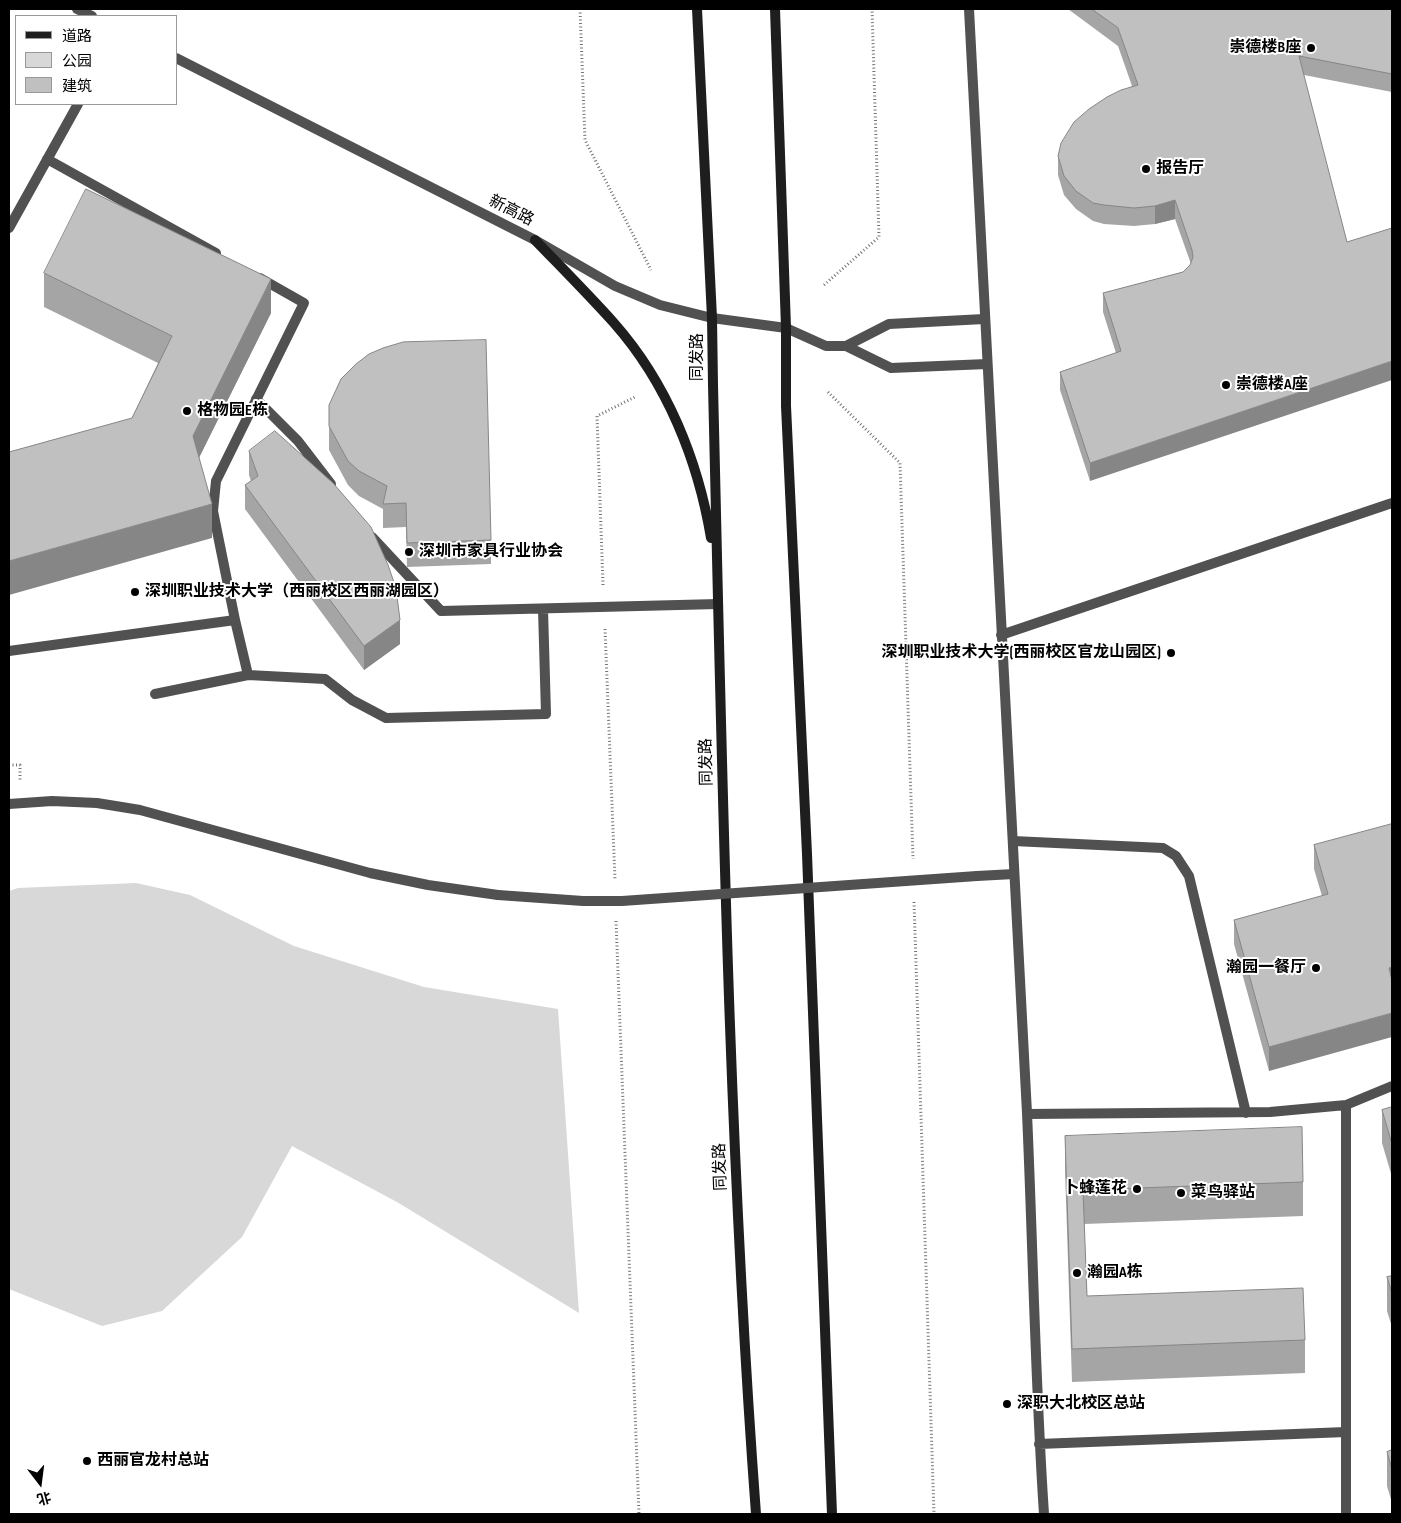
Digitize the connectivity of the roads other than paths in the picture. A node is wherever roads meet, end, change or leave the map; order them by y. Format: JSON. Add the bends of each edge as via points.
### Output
{"nodes":[{"id":1,"x":77,"y":9,"type":"edge"},
{"id":2,"x":696,"y":9,"type":"edge"},
{"id":3,"x":775,"y":9,"type":"edge"},
{"id":4,"x":969,"y":9,"type":"edge"},
{"id":5,"x":90,"y":15,"type":"edge"},
{"id":6,"x":178,"y":59,"type":"edge"},
{"id":7,"x":77,"y":105,"type":"edge"},
{"id":8,"x":47,"y":159,"type":"junction"},
{"id":9,"x":9,"y":228,"type":"edge"},
{"id":10,"x":535,"y":240,"type":"junction"},
{"id":11,"x":227,"y":260,"type":"edge"},
{"id":12,"x":253,"y":274,"type":"edge"},
{"id":13,"x":712,"y":318,"type":"junction"},
{"id":14,"x":984,"y":319,"type":"junction"},
{"id":15,"x":786,"y":328,"type":"junction"},
{"id":16,"x":846,"y":346,"type":"junction"},
{"id":17,"x":986,"y":364,"type":"junction"},
{"id":18,"x":256,"y":399,"type":"junction"},
{"id":19,"x":338,"y":494,"type":"edge"},
{"id":20,"x":1392,"y":503,"type":"edge"},
{"id":21,"x":366,"y":529,"type":"edge"},
{"id":22,"x":717,"y":571,"type":"junction"},
{"id":23,"x":718,"y":604,"type":"junction"},
{"id":24,"x":543,"y":609,"type":"junction"},
{"id":25,"x":235,"y":620,"type":"junction"},
{"id":26,"x":1002,"y":635,"type":"junction"},
{"id":27,"x":9,"y":651,"type":"edge"},
{"id":28,"x":248,"y":675,"type":"junction"},
{"id":29,"x":155,"y":694,"type":"dead end"},
{"id":30,"x":9,"y":804,"type":"edge"},
{"id":31,"x":1013,"y":841,"type":"junction"},
{"id":32,"x":1014,"y":874,"type":"junction"},
{"id":33,"x":1392,"y":1086,"type":"edge"},
{"id":34,"x":1346,"y":1105,"type":"junction"},
{"id":35,"x":1246,"y":1113,"type":"junction"},
{"id":36,"x":1027,"y":1114,"type":"junction"},
{"id":37,"x":1346,"y":1432,"type":"junction"},
{"id":38,"x":1039,"y":1444,"type":"junction"},
{"id":39,"x":756,"y":1514,"type":"edge"},
{"id":40,"x":832,"y":1514,"type":"edge"},
{"id":41,"x":1044,"y":1514,"type":"edge"},
{"id":42,"x":1346,"y":1514,"type":"edge"}],
"edges":[{"from":1,"to":5,"type":"street"},
{"from":2,"to":13,"type":"main road","name":"同发路"},
{"from":3,"to":15,"type":"main road"},
{"from":4,"to":14,"type":"street"},
{"from":6,"to":10,"type":"street","name":"新高路"},
{"from":7,"to":8,"type":"street"},
{"from":8,"to":9,"type":"street"},
{"from":8,"to":11,"type":"street"},
{"from":10,"to":13,"type":"street","name":"新高路","via":[[615,286],[660,305]]},
{"from":10,"to":22,"type":"main road","via":[[614,323],[644,362],[669,404],[686,443],[698,483]]},
{"from":12,"to":18,"type":"street","via":[[304,302]]},
{"from":13,"to":15,"type":"street","name":"新高路"},
{"from":13,"to":22,"type":"main road","name":"同发路"},
{"from":14,"to":16,"type":"street","via":[[889,324]]},
{"from":14,"to":17,"type":"street"},
{"from":15,"to":16,"type":"street","name":"新高路","via":[[826,346]]},
{"from":15,"to":40,"type":"main road"},
{"from":16,"to":17,"type":"street","via":[[892,368]]},
{"from":17,"to":26,"type":"street"},
{"from":18,"to":19,"type":"street","via":[[298,441]]},
{"from":18,"to":25,"type":"street","via":[[216,481],[213,511]]},
{"from":20,"to":26,"type":"street"},
{"from":21,"to":24,"type":"street","via":[[441,611]]},
{"from":22,"to":23,"type":"main road","name":"同发路"},
{"from":23,"to":24,"type":"street"},
{"from":23,"to":39,"type":"main road","name":"同发路","via":[[739,1249]]},
{"from":24,"to":28,"type":"street","via":[[546,714],[386,718],[352,700],[325,679]]},
{"from":25,"to":27,"type":"street"},
{"from":25,"to":28,"type":"street"},
{"from":26,"to":31,"type":"street"},
{"from":28,"to":29,"type":"street"},
{"from":30,"to":32,"type":"street","bridge":true,"via":[[52,801],[140,810],[370,873],[428,885],[498,895],[583,901]]},
{"from":31,"to":32,"type":"street"},
{"from":31,"to":35,"type":"street","via":[[1163,848],[1176,856],[1192,885]]},
{"from":32,"to":36,"type":"street"},
{"from":33,"to":34,"type":"street"},
{"from":34,"to":35,"type":"street"},
{"from":34,"to":37,"type":"street"},
{"from":35,"to":36,"type":"street"},
{"from":36,"to":38,"type":"street"},
{"from":37,"to":38,"type":"street"},
{"from":37,"to":42,"type":"street"},
{"from":38,"to":41,"type":"street"}]}
